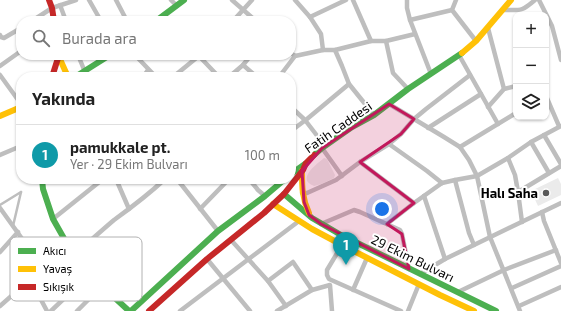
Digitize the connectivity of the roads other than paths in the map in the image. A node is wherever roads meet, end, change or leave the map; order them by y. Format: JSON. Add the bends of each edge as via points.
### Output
{"nodes":[{"id":1,"x":49,"y":0,"type":"edge"},
{"id":2,"x":76,"y":0,"type":"edge"},
{"id":3,"x":90,"y":0,"type":"edge"},
{"id":4,"x":117,"y":0,"type":"edge"},
{"id":5,"x":171,"y":0,"type":"edge"},
{"id":6,"x":184,"y":0,"type":"edge"},
{"id":7,"x":232,"y":0,"type":"edge"},
{"id":8,"x":252,"y":0,"type":"edge"},
{"id":9,"x":295,"y":0,"type":"edge"},
{"id":10,"x":346,"y":0,"type":"edge"},
{"id":11,"x":354,"y":0,"type":"edge"},
{"id":12,"x":456,"y":0,"type":"edge"},
{"id":13,"x":511,"y":0,"type":"edge"},
{"id":14,"x":535,"y":0,"type":"edge"},
{"id":15,"x":539,"y":0,"type":"edge"},
{"id":16,"x":406,"y":1,"type":"edge"},
{"id":17,"x":60,"y":5,"type":"junction"},
{"id":18,"x":177,"y":6,"type":"junction"},
{"id":19,"x":52,"y":8,"type":"junction"},
{"id":20,"x":244,"y":10,"type":"junction"},
{"id":21,"x":452,"y":10,"type":"junction"},
{"id":22,"x":504,"y":10,"type":"junction"},
{"id":23,"x":515,"y":12,"type":"edge"},
{"id":24,"x":522,"y":12,"type":"edge"},
{"id":25,"x":40,"y":16,"type":"edge"},
{"id":26,"x":53,"y":16,"type":"edge"},
{"id":27,"x":64,"y":16,"type":"edge"},
{"id":28,"x":98,"y":16,"type":"edge"},
{"id":29,"x":125,"y":16,"type":"edge"},
{"id":30,"x":167,"y":16,"type":"edge"},
{"id":31,"x":238,"y":16,"type":"edge"},
{"id":32,"x":251,"y":16,"type":"edge"},
{"id":33,"x":310,"y":17,"type":"junction"},
{"id":34,"x":410,"y":20,"type":"junction"},
{"id":35,"x":488,"y":28,"type":"junction"},
{"id":36,"x":16,"y":31,"type":"edge"},
{"id":37,"x":415,"y":34,"type":"junction"},
{"id":38,"x":0,"y":35,"type":"edge"},
{"id":39,"x":371,"y":41,"type":"junction"},
{"id":40,"x":386,"y":41,"type":"junction"},
{"id":41,"x":476,"y":41,"type":"junction"},
{"id":42,"x":323,"y":50,"type":"junction"},
{"id":43,"x":335,"y":50,"type":"junction"},
{"id":44,"x":16,"y":55,"type":"edge"},
{"id":45,"x":459,"y":55,"type":"junction"},
{"id":46,"x":296,"y":56,"type":"edge"},
{"id":47,"x":58,"y":60,"type":"edge"},
{"id":48,"x":61,"y":60,"type":"edge"},
{"id":49,"x":80,"y":60,"type":"edge"},
{"id":50,"x":102,"y":60,"type":"edge"},
{"id":51,"x":139,"y":60,"type":"edge"},
{"id":52,"x":193,"y":60,"type":"edge"},
{"id":53,"x":204,"y":60,"type":"edge"},
{"id":54,"x":247,"y":60,"type":"edge"},
{"id":55,"x":292,"y":60,"type":"edge"},
{"id":56,"x":561,"y":60,"type":"edge"},
{"id":57,"x":243,"y":65,"type":"junction"},
{"id":58,"x":0,"y":66,"type":"edge"},
{"id":59,"x":148,"y":70,"type":"joint"},
{"id":60,"x":54,"y":72,"type":"edge"},
{"id":61,"x":66,"y":72,"type":"edge"},
{"id":62,"x":84,"y":72,"type":"joint"},
{"id":63,"x":150,"y":72,"type":"edge"},
{"id":64,"x":179,"y":72,"type":"edge"},
{"id":65,"x":214,"y":72,"type":"edge"},
{"id":66,"x":235,"y":72,"type":"edge"},
{"id":67,"x":251,"y":72,"type":"edge"},
{"id":68,"x":283,"y":72,"type":"edge"},
{"id":69,"x":431,"y":74,"type":"junction"},
{"id":70,"x":0,"y":75,"type":"edge"},
{"id":71,"x":470,"y":75,"type":"junction"},
{"id":72,"x":348,"y":84,"type":"junction"},
{"id":73,"x":513,"y":87,"type":"edge"},
{"id":74,"x":408,"y":89,"type":"junction"},
{"id":75,"x":504,"y":89,"type":"junction"},
{"id":76,"x":482,"y":94,"type":"junction"},
{"id":77,"x":16,"y":98,"type":"edge"},
{"id":78,"x":549,"y":102,"type":"edge"},
{"id":79,"x":389,"y":104,"type":"junction"},
{"id":80,"x":488,"y":107,"type":"junction"},
{"id":81,"x":16,"y":108,"type":"edge"},
{"id":82,"x":296,"y":112,"type":"edge"},
{"id":83,"x":374,"y":115,"type":"junction"},
{"id":84,"x":513,"y":115,"type":"edge"},
{"id":85,"x":0,"y":116,"type":"edge"},
{"id":86,"x":414,"y":119,"type":"junction"},
{"id":87,"x":305,"y":120,"type":"junction"},
{"id":88,"x":498,"y":124,"type":"junction"},
{"id":89,"x":560,"y":126,"type":"edge"},
{"id":90,"x":296,"y":127,"type":"edge"},
{"id":91,"x":428,"y":128,"type":"junction"},
{"id":92,"x":544,"y":135,"type":"junction"},
{"id":93,"x":531,"y":142,"type":"junction"},
{"id":94,"x":389,"y":144,"type":"junction"},
{"id":95,"x":324,"y":147,"type":"junction"},
{"id":96,"x":460,"y":147,"type":"junction"},
{"id":97,"x":16,"y":148,"type":"edge"},
{"id":98,"x":0,"y":155,"type":"edge"},
{"id":99,"x":508,"y":158,"type":"junction"},
{"id":100,"x":360,"y":162,"type":"junction"},
{"id":101,"x":306,"y":163,"type":"junction"},
{"id":102,"x":561,"y":165,"type":"edge"},
{"id":103,"x":296,"y":170,"type":"edge"},
{"id":104,"x":302,"y":171,"type":"junction"},
{"id":105,"x":549,"y":173,"type":"junction"},
{"id":106,"x":342,"y":176,"type":"junction"},
{"id":107,"x":477,"y":176,"type":"junction"},
{"id":108,"x":296,"y":179,"type":"edge"},
{"id":109,"x":455,"y":180,"type":"junction"},
{"id":110,"x":442,"y":183,"type":"junction"},
{"id":111,"x":42,"y":184,"type":"edge"},
{"id":112,"x":97,"y":184,"type":"edge"},
{"id":113,"x":118,"y":184,"type":"edge"},
{"id":114,"x":156,"y":184,"type":"edge"},
{"id":115,"x":181,"y":184,"type":"edge"},
{"id":116,"x":224,"y":184,"type":"edge"},
{"id":117,"x":253,"y":184,"type":"edge"},
{"id":118,"x":279,"y":184,"type":"edge"},
{"id":119,"x":292,"y":184,"type":"edge"},
{"id":120,"x":276,"y":187,"type":"junction"},
{"id":121,"x":518,"y":192,"type":"junction"},
{"id":122,"x":284,"y":194,"type":"junction"},
{"id":123,"x":302,"y":194,"type":"junction"},
{"id":124,"x":264,"y":196,"type":"junction"},
{"id":125,"x":424,"y":196,"type":"junction"},
{"id":126,"x":414,"y":203,"type":"junction"},
{"id":127,"x":561,"y":203,"type":"edge"},
{"id":128,"x":273,"y":204,"type":"junction"},
{"id":129,"x":0,"y":207,"type":"edge"},
{"id":130,"x":129,"y":209,"type":"junction"},
{"id":131,"x":200,"y":209,"type":"junction"},
{"id":132,"x":542,"y":212,"type":"junction"},
{"id":133,"x":309,"y":215,"type":"junction"},
{"id":134,"x":53,"y":219,"type":"junction"},
{"id":135,"x":299,"y":221,"type":"junction"},
{"id":136,"x":522,"y":222,"type":"junction"},
{"id":137,"x":321,"y":224,"type":"junction"},
{"id":138,"x":388,"y":224,"type":"junction"},
{"id":139,"x":13,"y":226,"type":"junction"},
{"id":140,"x":218,"y":231,"type":"junction"},
{"id":141,"x":18,"y":232,"type":"junction"},
{"id":142,"x":14,"y":237,"type":"edge"},
{"id":143,"x":21,"y":237,"type":"edge"},
{"id":144,"x":63,"y":237,"type":"edge"},
{"id":145,"x":96,"y":237,"type":"edge"},
{"id":146,"x":490,"y":237,"type":"junction"},
{"id":147,"x":231,"y":240,"type":"junction"},
{"id":148,"x":10,"y":241,"type":"edge"},
{"id":149,"x":342,"y":245,"type":"junction"},
{"id":150,"x":474,"y":245,"type":"junction"},
{"id":151,"x":556,"y":250,"type":"junction"},
{"id":152,"x":0,"y":252,"type":"edge"},
{"id":153,"x":367,"y":258,"type":"junction"},
{"id":154,"x":207,"y":259,"type":"junction"},
{"id":155,"x":248,"y":259,"type":"junction"},
{"id":156,"x":445,"y":259,"type":"junction"},
{"id":157,"x":561,"y":262,"type":"edge"},
{"id":158,"x":561,"y":266,"type":"edge"},
{"id":159,"x":409,"y":269,"type":"junction"},
{"id":160,"x":504,"y":270,"type":"junction"},
{"id":161,"x":420,"y":274,"type":"junction"},
{"id":162,"x":222,"y":278,"type":"junction"},
{"id":163,"x":268,"y":281,"type":"junction"},
{"id":164,"x":331,"y":283,"type":"junction"},
{"id":165,"x":419,"y":284,"type":"junction"},
{"id":166,"x":561,"y":287,"type":"edge"},
{"id":167,"x":512,"y":288,"type":"junction"},
{"id":168,"x":312,"y":290,"type":"junction"},
{"id":169,"x":352,"y":290,"type":"junction"},
{"id":170,"x":458,"y":292,"type":"junction"},
{"id":171,"x":10,"y":297,"type":"edge"},
{"id":172,"x":142,"y":300,"type":"edge"},
{"id":173,"x":42,"y":301,"type":"edge"},
{"id":174,"x":62,"y":301,"type":"edge"},
{"id":175,"x":87,"y":301,"type":"edge"},
{"id":176,"x":141,"y":301,"type":"edge"},
{"id":177,"x":120,"y":303,"type":"junction"},
{"id":178,"x":137,"y":305,"type":"junction"},
{"id":179,"x":0,"y":306,"type":"edge"},
{"id":180,"x":286,"y":306,"type":"junction"},
{"id":181,"x":520,"y":308,"type":"edge"},
{"id":182,"x":390,"y":309,"type":"edge"},
{"id":183,"x":150,"y":310,"type":"edge"},
{"id":184,"x":47,"y":311,"type":"edge"},
{"id":185,"x":51,"y":311,"type":"edge"},
{"id":186,"x":77,"y":311,"type":"edge"},
{"id":187,"x":122,"y":311,"type":"edge"},
{"id":188,"x":130,"y":311,"type":"edge"},
{"id":189,"x":145,"y":311,"type":"edge"},
{"id":190,"x":180,"y":311,"type":"edge"},
{"id":191,"x":250,"y":311,"type":"edge"},
{"id":192,"x":277,"y":311,"type":"edge"},
{"id":193,"x":331,"y":311,"type":"edge"},
{"id":194,"x":401,"y":311,"type":"edge"},
{"id":195,"x":408,"y":311,"type":"edge"},
{"id":196,"x":474,"y":311,"type":"edge"},
{"id":197,"x":496,"y":311,"type":"edge"}],
"edges":[{"from":1,"to":19,"type":"main road"},
{"from":2,"to":17,"type":"street"},
{"from":3,"to":28,"type":"street"},
{"from":4,"to":29,"type":"street"},
{"from":5,"to":18,"type":"street"},
{"from":6,"to":18,"type":"main road"},
{"from":7,"to":20,"type":"street"},
{"from":8,"to":20,"type":"street"},
{"from":9,"to":33,"type":"street"},
{"from":10,"to":33,"type":"street"},
{"from":11,"to":39,"type":"street"},
{"from":12,"to":21,"type":"street"},
{"from":13,"to":22,"type":"main road","name":"Fatih Caddesi"},
{"from":14,"to":24,"type":"street"},
{"from":15,"to":56,"type":"street","via":[[552,26]]},
{"from":16,"to":34,"type":"street"},
{"from":17,"to":19,"type":"street"},
{"from":17,"to":27,"type":"street"},
{"from":18,"to":30,"type":"main road"},
{"from":19,"to":25,"type":"street"},
{"from":19,"to":26,"type":"main road"},
{"from":20,"to":31,"type":"street"},
{"from":20,"to":32,"type":"street"},
{"from":21,"to":34,"type":"street"},
{"from":21,"to":41,"type":"street"},
{"from":22,"to":23,"type":"street"},
{"from":22,"to":35,"type":"main road","name":"Fatih Caddesi"},
{"from":33,"to":42,"type":"street","via":[[321,34]]},
{"from":34,"to":37,"type":"street"},
{"from":35,"to":41,"type":"main road","name":"Fatih Caddesi"},
{"from":35,"to":75,"type":"street"},
{"from":36,"to":38,"type":"street","via":[[4,38]]},
{"from":37,"to":40,"type":"street"},
{"from":37,"to":69,"type":"street"},
{"from":39,"to":40,"type":"street"},
{"from":39,"to":43,"type":"street"},
{"from":40,"to":74,"type":"street","via":[[393,73]]},
{"from":41,"to":45,"type":"main road","name":"Fatih Caddesi"},
{"from":42,"to":43,"type":"street"},
{"from":42,"to":46,"type":"street"},
{"from":43,"to":72,"type":"street"},
{"from":44,"to":58,"type":"street"},
{"from":45,"to":69,"type":"main road","name":"Fatih Caddesi"},
{"from":45,"to":71,"type":"street"},
{"from":47,"to":60,"type":"main road"},
{"from":48,"to":61,"type":"main road"},
{"from":49,"to":62,"type":"street"},
{"from":50,"to":62,"type":"main road"},
{"from":51,"to":59,"type":"street"},
{"from":52,"to":64,"type":"street"},
{"from":53,"to":65,"type":"street"},
{"from":54,"to":57,"type":"street"},
{"from":55,"to":68,"type":"street"},
{"from":57,"to":66,"type":"street"},
{"from":57,"to":67,"type":"street"},
{"from":59,"to":63,"type":"street"},
{"from":69,"to":74,"type":"main road","name":"Fatih Caddesi"},
{"from":70,"to":77,"type":"street"},
{"from":71,"to":76,"type":"street"},
{"from":71,"to":86,"type":"street"},
{"from":72,"to":83,"type":"street"},
{"from":72,"to":87,"type":"street"},
{"from":73,"to":75,"type":"street"},
{"from":74,"to":79,"type":"main road","name":"Fatih Caddesi"},
{"from":75,"to":80,"type":"street"},
{"from":76,"to":80,"type":"street"},
{"from":76,"to":91,"type":"street"},
{"from":78,"to":89,"type":"street"},
{"from":79,"to":83,"type":"main road","name":"Fatih Caddesi"},
{"from":79,"to":86,"type":"street"},
{"from":80,"to":88,"type":"street"},
{"from":81,"to":85,"type":"main road"},
{"from":82,"to":87,"type":"street"},
{"from":83,"to":95,"type":"main road","name":"Fatih Caddesi"},
{"from":84,"to":88,"type":"street"},
{"from":86,"to":91,"type":"street"},
{"from":86,"to":94,"type":"street"},
{"from":87,"to":90,"type":"street"},
{"from":87,"to":95,"type":"street"},
{"from":88,"to":96,"type":"street"},
{"from":89,"to":92,"type":"street"},
{"from":91,"to":96,"type":"street"},
{"from":92,"to":93,"type":"street"},
{"from":92,"to":102,"type":"street"},
{"from":93,"to":99,"type":"street"},
{"from":93,"to":105,"type":"street"},
{"from":94,"to":100,"type":"street"},
{"from":94,"to":110,"type":"street"},
{"from":95,"to":101,"type":"main road","name":"Fatih Caddesi"},
{"from":95,"to":106,"type":"street"},
{"from":96,"to":107,"type":"street"},
{"from":97,"to":98,"type":"street"},
{"from":99,"to":107,"type":"street"},
{"from":99,"to":121,"type":"street"},
{"from":100,"to":106,"type":"street"},
{"from":100,"to":126,"type":"street"},
{"from":101,"to":103,"type":"main road"},
{"from":101,"to":104,"type":"main road","name":"Fatih Caddesi"},
{"from":102,"to":105,"type":"street"},
{"from":104,"to":108,"type":"main road","name":"Fatih Caddesi"},
{"from":104,"to":123,"type":"main road"},
{"from":105,"to":121,"type":"street"},
{"from":106,"to":123,"type":"street"},
{"from":107,"to":109,"type":"street"},
{"from":107,"to":146,"type":"street"},
{"from":109,"to":110,"type":"street"},
{"from":109,"to":150,"type":"street"},
{"from":110,"to":125,"type":"street"},
{"from":111,"to":134,"type":"main road"},
{"from":112,"to":134,"type":"street"},
{"from":113,"to":130,"type":"street"},
{"from":114,"to":130,"type":"street"},
{"from":115,"to":131,"type":"street"},
{"from":116,"to":131,"type":"street"},
{"from":117,"to":124,"type":"street"},
{"from":118,"to":120,"type":"main road"},
{"from":119,"to":122,"type":"main road","name":"Fatih Caddesi"},
{"from":120,"to":122,"type":"main road","name":"29 Ekim Bulvarı"},
{"from":120,"to":124,"type":"main road"},
{"from":121,"to":136,"type":"street"},
{"from":122,"to":128,"type":"main road","name":"Fatih Caddesi"},
{"from":122,"to":133,"type":"main road","name":"29 Ekim Bulvarı"},
{"from":123,"to":133,"type":"main road"},
{"from":124,"to":128,"type":"main road","name":"29 Ekim Bulvarı"},
{"from":124,"to":140,"type":"main road"},
{"from":125,"to":126,"type":"street"},
{"from":125,"to":156,"type":"street"},
{"from":126,"to":138,"type":"street"},
{"from":127,"to":132,"type":"street"},
{"from":128,"to":135,"type":"main road","name":"29 Ekim Bulvarı"},
{"from":128,"to":147,"type":"main road","name":"Fatih Caddesi"},
{"from":129,"to":139,"type":"street"},
{"from":129,"to":139,"type":"lane","via":[[21,192]]},
{"from":130,"to":145,"type":"street"},
{"from":131,"to":140,"type":"street"},
{"from":132,"to":136,"type":"street"},
{"from":132,"to":151,"type":"street"},
{"from":133,"to":137,"type":"main road","name":"29 Ekim Bulvarı"},
{"from":134,"to":144,"type":"main road"},
{"from":135,"to":149,"type":"main road","name":"29 Ekim Bulvarı"},
{"from":135,"to":155,"type":"street"},
{"from":136,"to":146,"type":"street"},
{"from":137,"to":138,"type":"street","via":[[354,210]]},
{"from":137,"to":159,"type":"main road","name":"29 Ekim Bulvarı"},
{"from":138,"to":159,"type":"street","via":[[400,230],[402,234]]},
{"from":139,"to":141,"type":"street"},
{"from":140,"to":172,"type":"main road"},
{"from":141,"to":142,"type":"street"},
{"from":141,"to":143,"type":"street"},
{"from":146,"to":150,"type":"street"},
{"from":146,"to":160,"type":"street"},
{"from":147,"to":154,"type":"main road","name":"Fatih Caddesi"},
{"from":147,"to":155,"type":"street"},
{"from":148,"to":152,"type":"street"},
{"from":149,"to":153,"type":"main road","name":"29 Ekim Bulvarı"},
{"from":149,"to":164,"type":"street","via":[[327,273]]},
{"from":150,"to":156,"type":"street"},
{"from":151,"to":157,"type":"street"},
{"from":151,"to":160,"type":"street"},
{"from":153,"to":165,"type":"main road","name":"29 Ekim Bulvarı"},
{"from":153,"to":169,"type":"street"},
{"from":154,"to":162,"type":"street"},
{"from":154,"to":183,"type":"main road","name":"Fatih Caddesi"},
{"from":155,"to":162,"type":"street"},
{"from":155,"to":163,"type":"street"},
{"from":156,"to":161,"type":"street"},
{"from":158,"to":167,"type":"street"},
{"from":159,"to":161,"type":"main road","name":"29 Ekim Bulvarı"},
{"from":160,"to":167,"type":"street"},
{"from":160,"to":170,"type":"street"},
{"from":161,"to":170,"type":"main road","name":"29 Ekim Bulvarı"},
{"from":162,"to":190,"type":"street"},
{"from":162,"to":191,"type":"street"},
{"from":163,"to":168,"type":"street","via":[[293,262]]},
{"from":163,"to":180,"type":"street"},
{"from":164,"to":168,"type":"street"},
{"from":164,"to":169,"type":"street"},
{"from":164,"to":193,"type":"street"},
{"from":165,"to":195,"type":"street"},
{"from":165,"to":196,"type":"main road","name":"29 Ekim Bulvarı"},
{"from":166,"to":181,"type":"street"},
{"from":167,"to":181,"type":"street"},
{"from":168,"to":180,"type":"street"},
{"from":169,"to":182,"type":"street"},
{"from":170,"to":197,"type":"main road","name":"29 Ekim Bulvarı"},
{"from":171,"to":179,"type":"street"},
{"from":173,"to":184,"type":"street"},
{"from":174,"to":185,"type":"street"},
{"from":175,"to":186,"type":"street"},
{"from":176,"to":178,"type":"main road"},
{"from":177,"to":178,"type":"main road"},
{"from":177,"to":187,"type":"main road"},
{"from":177,"to":188,"type":"main road"},
{"from":178,"to":188,"type":"main road"},
{"from":180,"to":192,"type":"street"},
{"from":182,"to":194,"type":"street"},
{"from":183,"to":189,"type":"main road","name":"Fatih Caddesi"}]}
